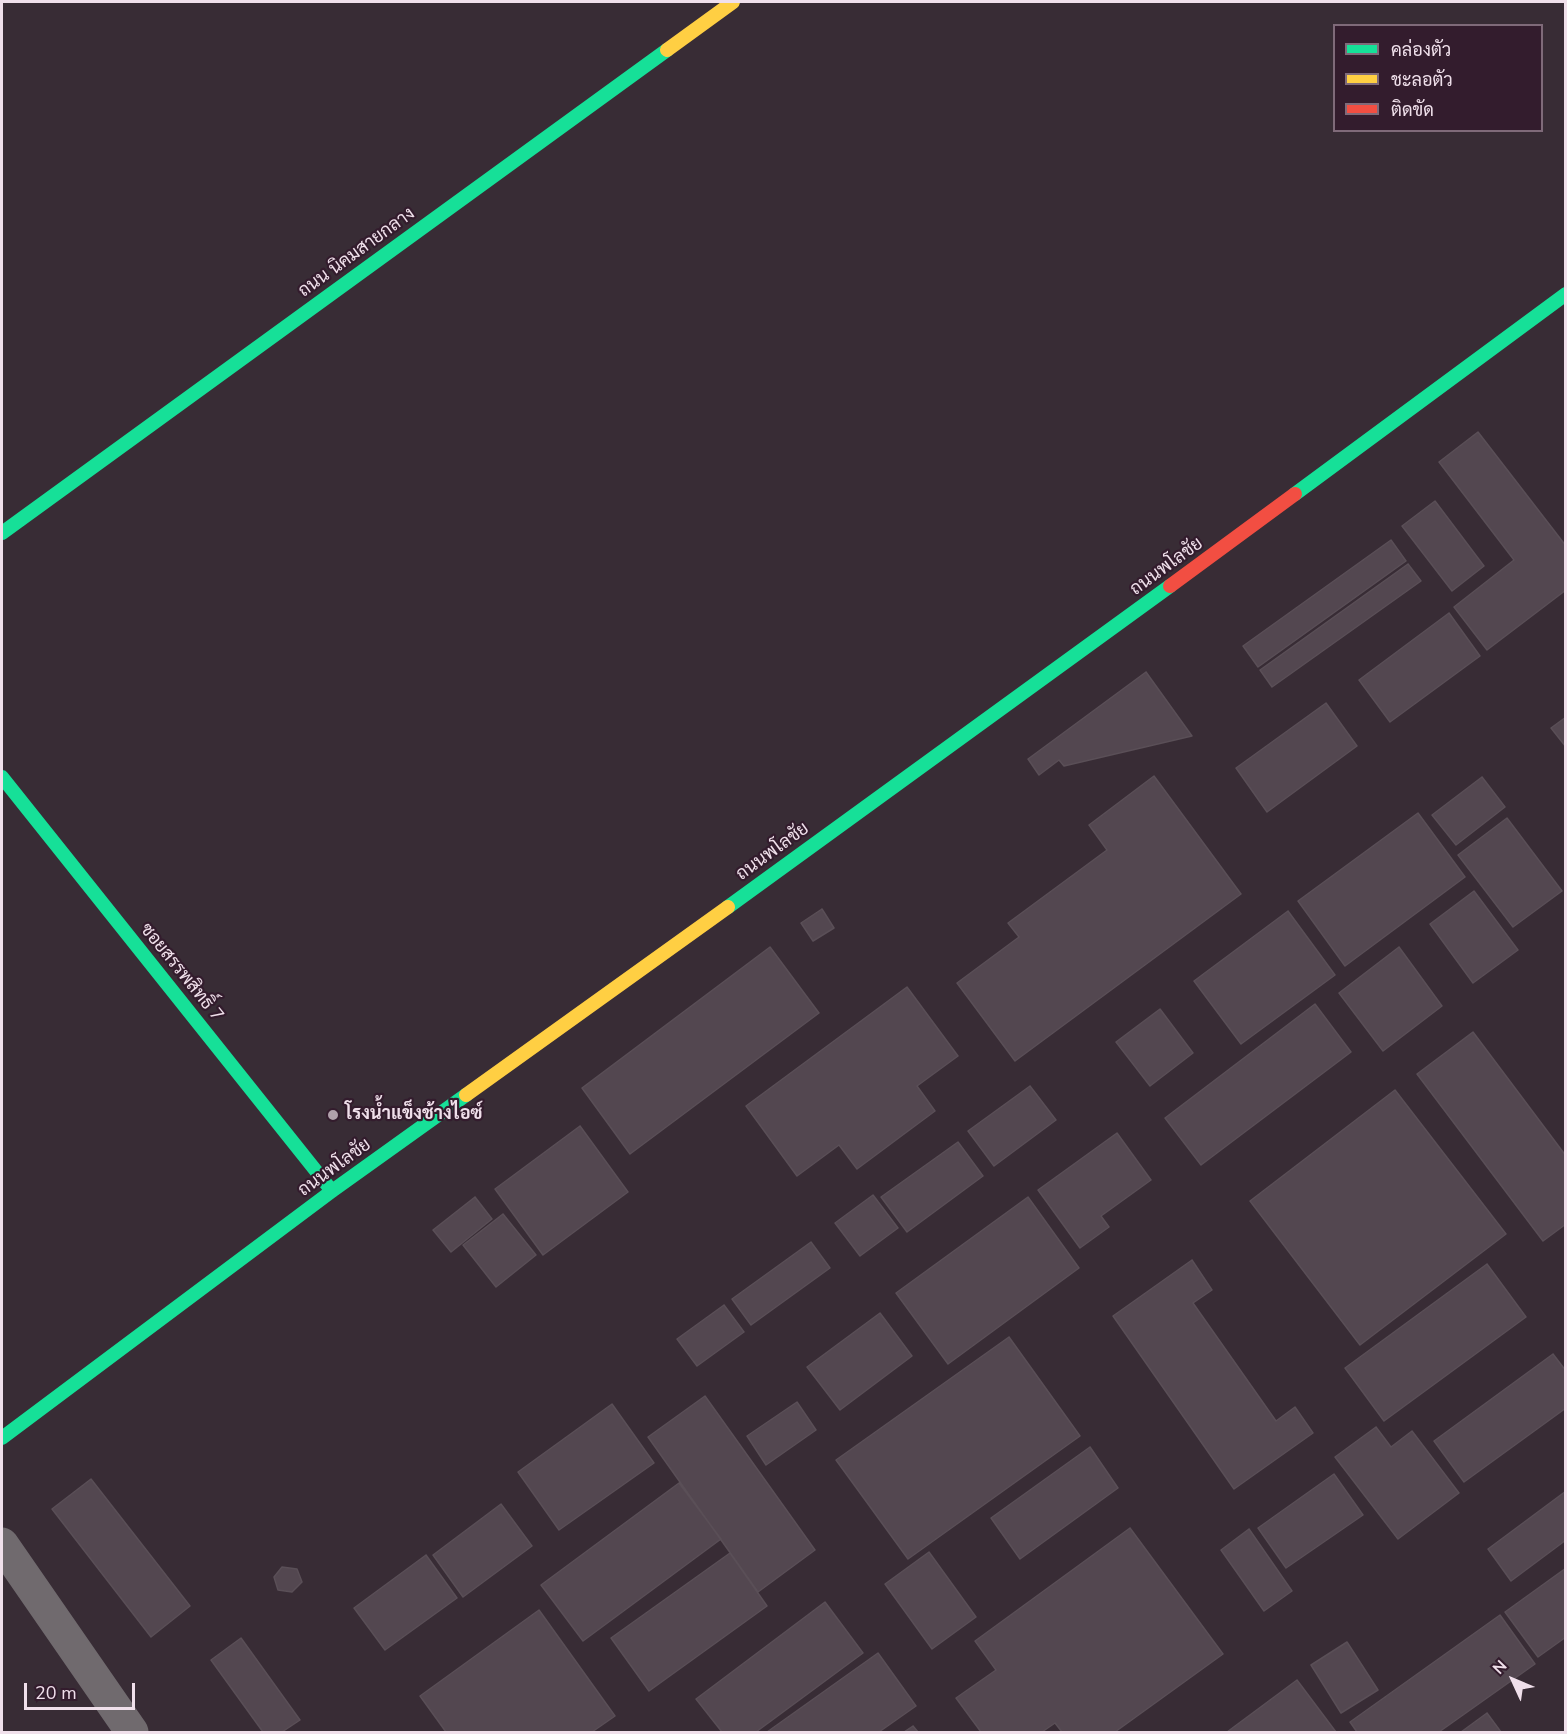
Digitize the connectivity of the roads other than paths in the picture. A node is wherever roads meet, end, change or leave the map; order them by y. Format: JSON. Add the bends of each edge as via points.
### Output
{"nodes":[{"id":1,"x":733,"y":2,"type":"edge"},
{"id":2,"x":1566,"y":294,"type":"edge"},
{"id":3,"x":2,"y":533,"type":"edge"},
{"id":4,"x":2,"y":777,"type":"edge"},
{"id":5,"x":332,"y":1191,"type":"junction"},
{"id":6,"x":2,"y":1438,"type":"edge"},
{"id":7,"x":2,"y":1544,"type":"edge"},
{"id":8,"x":132,"y":1732,"type":"edge"}],
"edges":[{"from":1,"to":3,"type":"street","name":"ถนน นิคมสายกลาง"},
{"from":2,"to":5,"type":"street","name":"ถนนพโลชัย","via":[[975,730]]},
{"from":4,"to":5,"type":"street","name":"ซอยสรรพสิทธิ์ 7"},
{"from":5,"to":6,"type":"street","name":"ถนนพโลชัย"},
{"from":7,"to":8,"type":"street"}]}
